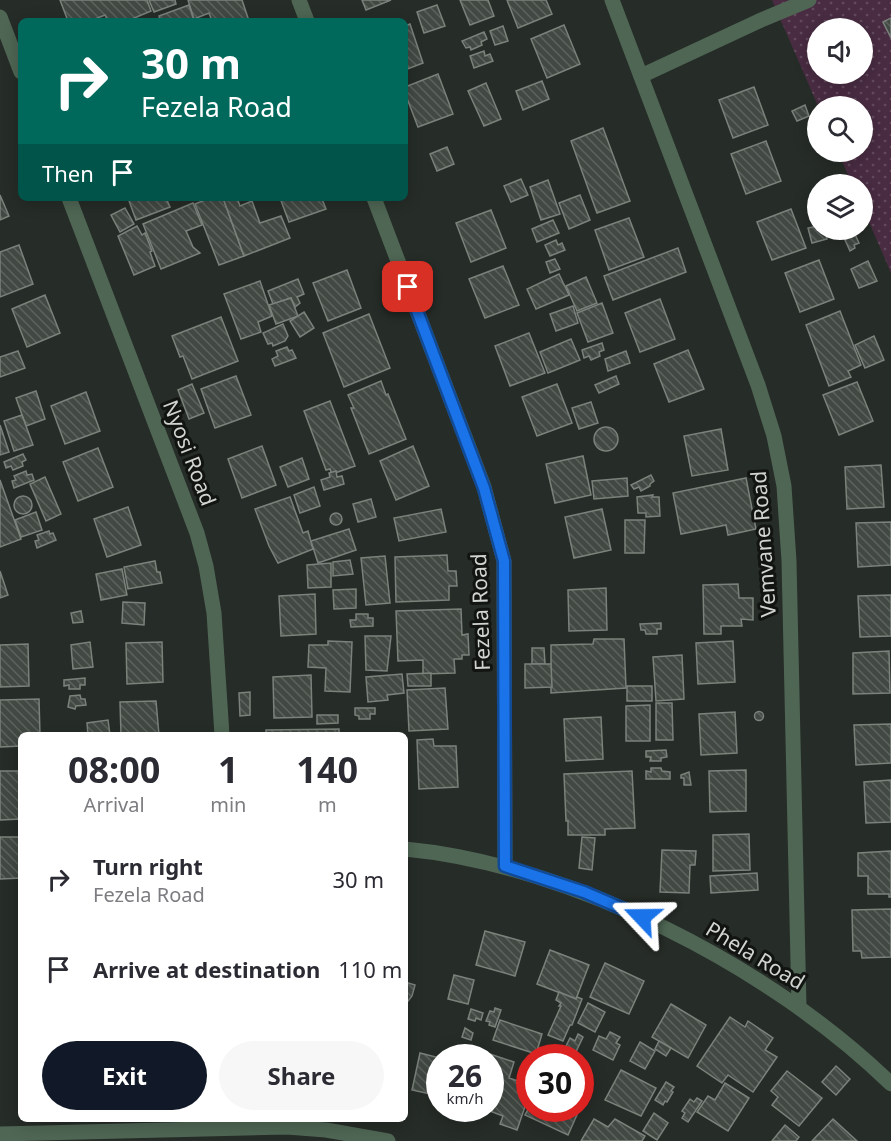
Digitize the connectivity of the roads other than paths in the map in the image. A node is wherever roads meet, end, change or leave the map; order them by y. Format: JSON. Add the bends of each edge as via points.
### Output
{"nodes":[{"id":1,"x":298,"y":0,"type":"edge"},
{"id":2,"x":612,"y":0,"type":"edge"},
{"id":3,"x":809,"y":0,"type":"edge"},
{"id":4,"x":0,"y":17,"type":"edge"},
{"id":5,"x":306,"y":18,"type":"edge"},
{"id":6,"x":18,"y":64,"type":"edge"},
{"id":7,"x":640,"y":76,"type":"junction"},
{"id":8,"x":70,"y":201,"type":"edge"},
{"id":9,"x":375,"y":201,"type":"edge"},
{"id":10,"x":222,"y":732,"type":"edge"},
{"id":11,"x":408,"y":850,"type":"edge"},
{"id":12,"x":505,"y":866,"type":"junction"},
{"id":13,"x":799,"y":1006,"type":"junction"},
{"id":14,"x":891,"y":1084,"type":"edge"},
{"id":15,"x":233,"y":1129,"type":"edge"},
{"id":16,"x":0,"y":1134,"type":"edge"},
{"id":17,"x":388,"y":1141,"type":"edge"}],
"edges":[{"from":1,"to":5,"type":"street"},
{"from":2,"to":7,"type":"street","name":"Vemvane Road"},
{"from":3,"to":7,"type":"street"},
{"from":4,"to":6,"type":"street"},
{"from":7,"to":13,"type":"street","name":"Vemvane Road","via":[[758,385],[784,486]]},
{"from":8,"to":10,"type":"street","name":"Nyosi Road","via":[[197,533],[214,613]]},
{"from":9,"to":12,"type":"street","name":"Fezela Road","via":[[484,488],[504,561]]},
{"from":11,"to":12,"type":"street","name":"Phela Road"},
{"from":12,"to":13,"type":"street","name":"Phela Road","via":[[584,892],[642,917]]},
{"from":13,"to":14,"type":"street","name":"Phela Road"},
{"from":15,"to":16,"type":"street"},
{"from":15,"to":17,"type":"street","via":[[287,1126]]}]}
